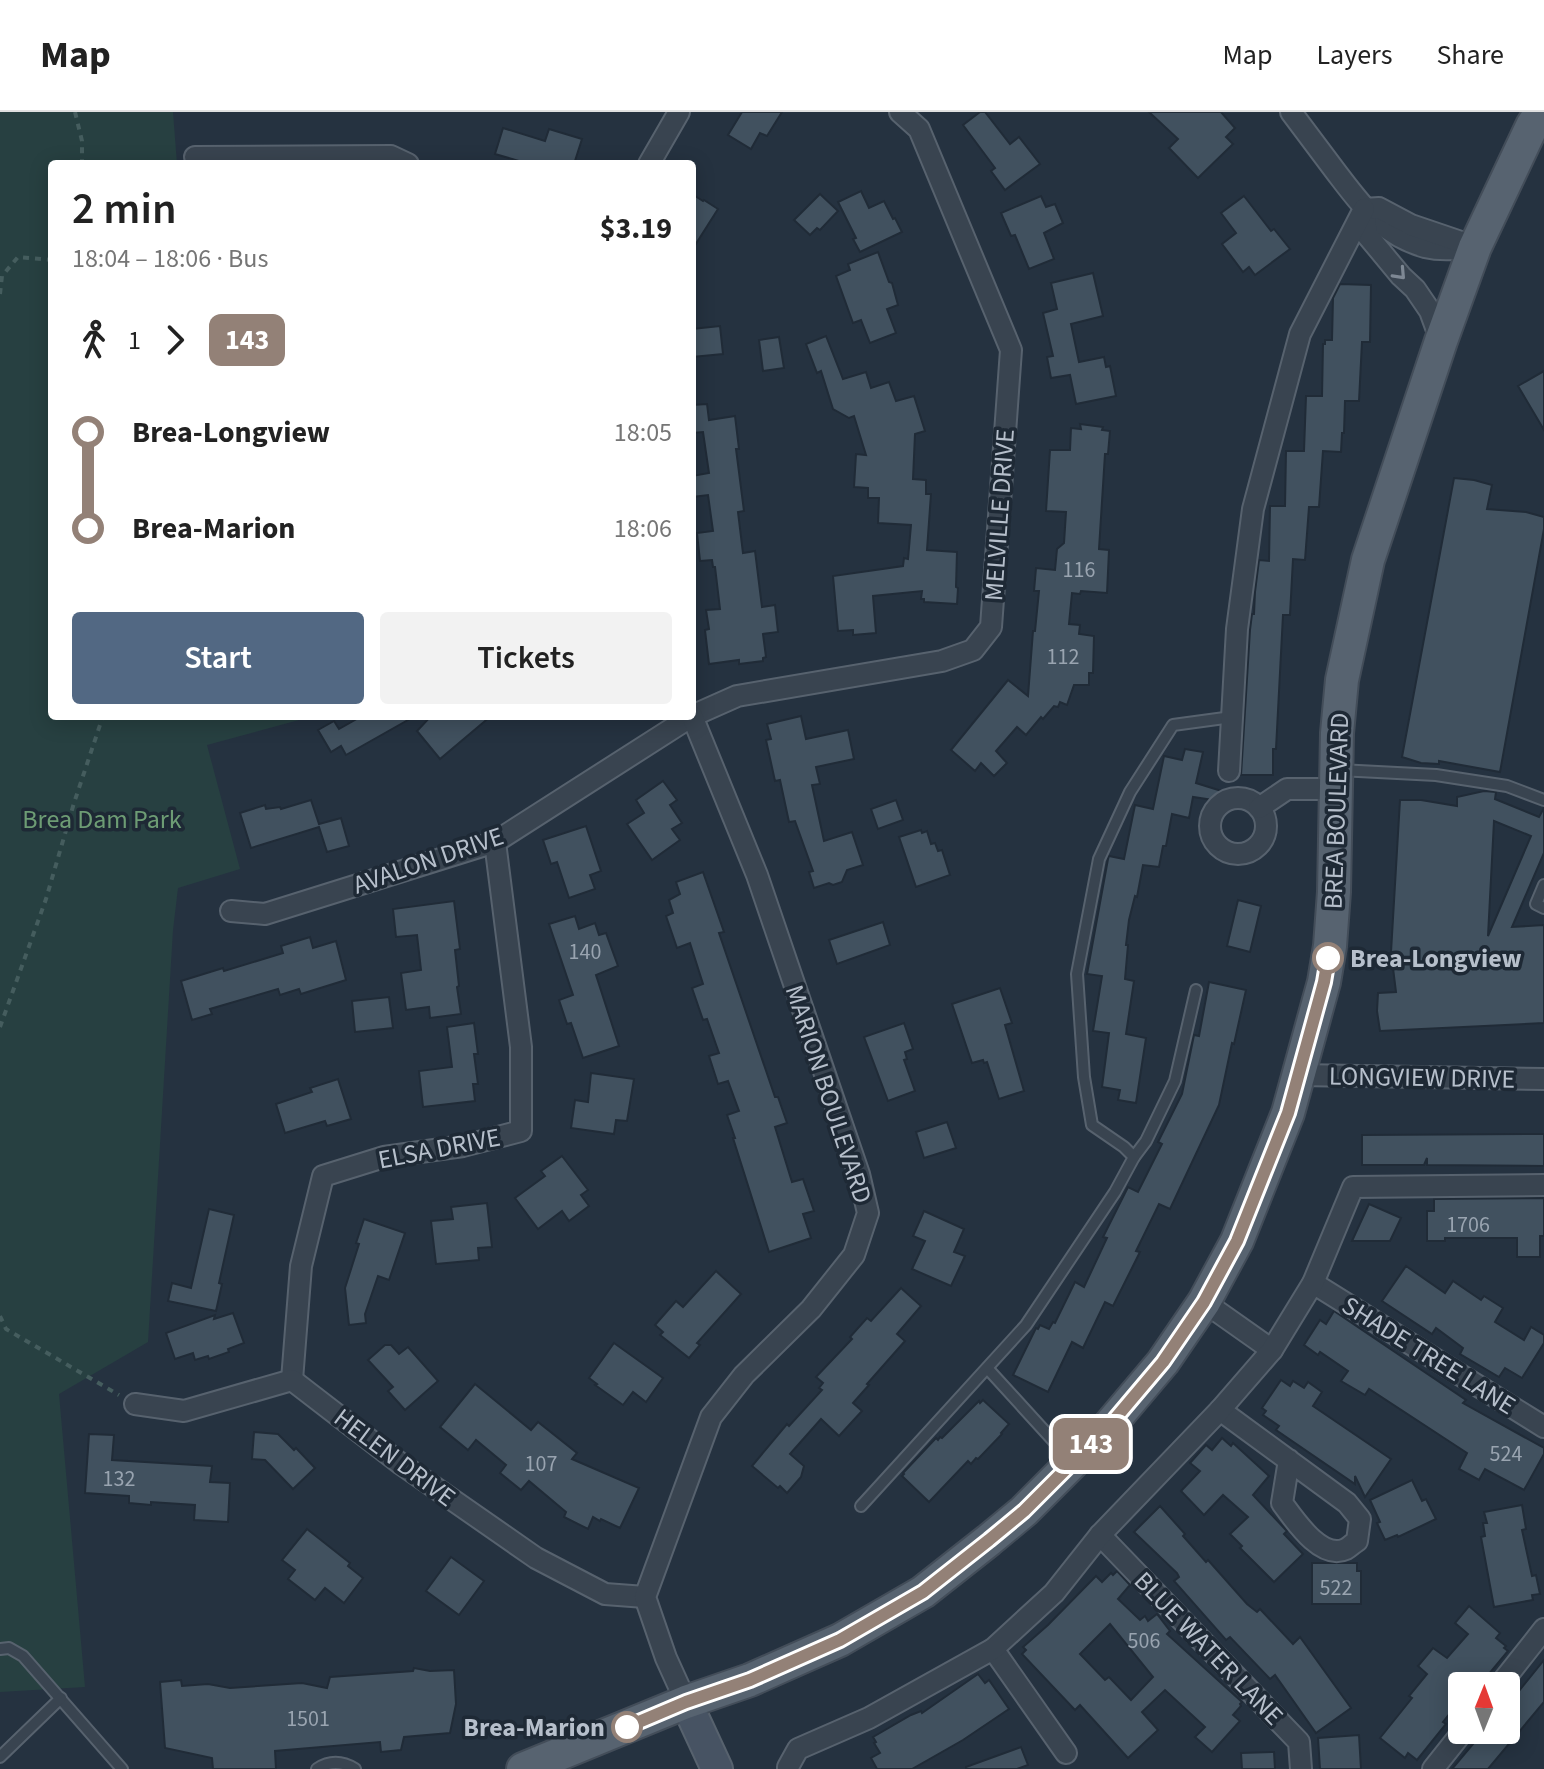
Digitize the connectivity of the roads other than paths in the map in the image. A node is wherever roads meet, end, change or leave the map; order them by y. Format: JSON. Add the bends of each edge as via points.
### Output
{"nodes":[{"id":1,"x":679,"y":112,"type":"edge"},
{"id":2,"x":900,"y":112,"type":"edge"},
{"id":3,"x":1291,"y":112,"type":"edge"},
{"id":4,"x":1541,"y":112,"type":"edge"},
{"id":5,"x":195,"y":157,"type":"dead end"},
{"id":6,"x":346,"y":160,"type":"edge"},
{"id":7,"x":651,"y":160,"type":"edge"},
{"id":8,"x":1364,"y":209,"type":"junction"},
{"id":9,"x":1475,"y":247,"type":"junction"},
{"id":10,"x":1441,"y":341,"type":"junction"},
{"id":11,"x":696,"y":714,"type":"edge"},
{"id":12,"x":1232,"y":717,"type":"junction"},
{"id":13,"x":686,"y":720,"type":"edge"},
{"id":14,"x":694,"y":720,"type":"edge"},
{"id":15,"x":1229,"y":771,"type":"dead end"},
{"id":16,"x":1336,"y":779,"type":"junction"},
{"id":17,"x":1544,"y":800,"type":"edge"},
{"id":18,"x":1259,"y":808,"type":"dead end"},
{"id":19,"x":495,"y":842,"type":"junction"},
{"id":20,"x":1544,"y":885,"type":"edge"},
{"id":21,"x":1544,"y":908,"type":"edge"},
{"id":22,"x":231,"y":911,"type":"dead end"},
{"id":23,"x":1196,"y":990,"type":"dead end"},
{"id":24,"x":1299,"y":1075,"type":"junction"},
{"id":25,"x":1544,"y":1079,"type":"edge"},
{"id":26,"x":1134,"y":1157,"type":"junction"},
{"id":27,"x":1544,"y":1185,"type":"edge"},
{"id":28,"x":1313,"y":1283,"type":"junction"},
{"id":29,"x":1204,"y":1302,"type":"junction"},
{"id":30,"x":1272,"y":1350,"type":"junction"},
{"id":31,"x":988,"y":1369,"type":"junction"},
{"id":32,"x":292,"y":1380,"type":"junction"},
{"id":33,"x":135,"y":1404,"type":"road end"},
{"id":34,"x":1220,"y":1410,"type":"junction"},
{"id":35,"x":1544,"y":1427,"type":"edge"},
{"id":36,"x":1289,"y":1460,"type":"junction"},
{"id":37,"x":1072,"y":1462,"type":"junction"},
{"id":38,"x":861,"y":1506,"type":"dead end"},
{"id":39,"x":1100,"y":1535,"type":"junction"},
{"id":40,"x":645,"y":1597,"type":"junction"},
{"id":41,"x":1544,"y":1629,"type":"edge"},
{"id":42,"x":0,"y":1649,"type":"edge"},
{"id":43,"x":993,"y":1649,"type":"junction"},
{"id":44,"x":1510,"y":1672,"type":"edge"},
{"id":45,"x":61,"y":1698,"type":"junction"},
{"id":46,"x":686,"y":1702,"type":"junction"},
{"id":47,"x":1453,"y":1744,"type":"edge"},
{"id":48,"x":1066,"y":1753,"type":"dead end"},
{"id":49,"x":0,"y":1757,"type":"edge"},
{"id":50,"x":122,"y":1769,"type":"edge"},
{"id":51,"x":317,"y":1769,"type":"edge"},
{"id":52,"x":355,"y":1769,"type":"edge"},
{"id":53,"x":523,"y":1769,"type":"edge"},
{"id":54,"x":717,"y":1769,"type":"edge"},
{"id":55,"x":788,"y":1769,"type":"edge"},
{"id":56,"x":1301,"y":1769,"type":"edge"},
{"id":57,"x":1433,"y":1769,"type":"edge"}],
"edges":[{"from":1,"to":7,"type":"street"},
{"from":2,"to":11,"type":"street","name":"MELVILLE DRIVE","via":[[919,129],[1011,350],[991,627],[973,650],[942,661],[737,696]]},
{"from":3,"to":8,"type":"street"},
{"from":4,"to":9,"type":"main road","name":"BREA BOULEVARD"},
{"from":5,"to":6,"type":"street"},
{"from":8,"to":9,"type":"street","via":[[1398,237],[1426,247]]},
{"from":8,"to":10,"type":"street","one_way":true,"via":[[1367,235],[1415,289]]},
{"from":8,"to":12,"type":"street","via":[[1300,334],[1253,509]]},
{"from":9,"to":10,"type":"main road","name":"BREA BOULEVARD"},
{"from":10,"to":16,"type":"main road","name":"BREA BOULEVARD","via":[[1368,560],[1342,680]]},
{"from":12,"to":15,"type":"street"},
{"from":12,"to":26,"type":"lane","via":[[1173,725],[1130,792],[1099,859],[1077,974],[1084,1077],[1092,1125]]},
{"from":13,"to":19,"type":"street","name":"AVALON DRIVE"},
{"from":14,"to":40,"type":"street","name":"MARION BOULEVARD","via":[[757,875],[868,1213],[854,1255],[711,1417]]},
{"from":16,"to":17,"type":"lane","via":[[1436,775],[1507,786]]},
{"from":16,"to":18,"type":"street","via":[[1287,789]]},
{"from":16,"to":24,"type":"main road","name":"BREA BOULEVARD","via":[[1330,946]]},
{"from":19,"to":22,"type":"street","name":"AVALON DRIVE","via":[[265,914]]},
{"from":19,"to":32,"type":"street","name":"ELSA DRIVE","via":[[521,1047],[521,1131],[384,1157],[323,1176],[301,1266]]},
{"from":20,"to":21,"type":"lane","via":[[1536,904]]},
{"from":23,"to":26,"type":"lane","via":[[1175,1081]]},
{"from":24,"to":25,"type":"street","name":"LONGVIEW DRIVE"},
{"from":24,"to":29,"type":"main road","name":"BREA BOULEVARD","via":[[1237,1241]]},
{"from":26,"to":31,"type":"lane","via":[[1026,1325]]},
{"from":27,"to":28,"type":"street","via":[[1353,1187]]},
{"from":28,"to":30,"type":"street"},
{"from":28,"to":35,"type":"street","name":"SHADE TREE LANE"},
{"from":29,"to":30,"type":"street"},
{"from":29,"to":37,"type":"main road","name":"BREA BOULEVARD","via":[[1163,1362]]},
{"from":30,"to":34,"type":"street"},
{"from":31,"to":37,"type":"lane"},
{"from":31,"to":38,"type":"lane"},
{"from":32,"to":33,"type":"street","via":[[184,1411]]},
{"from":32,"to":40,"type":"street","name":"HELEN DRIVE","via":[[536,1558],[605,1594]]},
{"from":34,"to":36,"type":"street"},
{"from":34,"to":39,"type":"street"},
{"from":36,"to":36,"type":"street","via":[[1282,1503],[1307,1536],[1330,1550],[1344,1550],[1357,1541],[1360,1519],[1347,1503]]},
{"from":37,"to":46,"type":"main road","name":"BREA BOULEVARD","via":[[1012,1521],[923,1592],[840,1640]]},
{"from":39,"to":43,"type":"street","via":[[1054,1593]]},
{"from":39,"to":56,"type":"street","name":"BLUE WATER LANE","via":[[1299,1742]]},
{"from":40,"to":46,"type":"street"},
{"from":41,"to":44,"type":"street"},
{"from":42,"to":45,"type":"lane","via":[[23,1656]]},
{"from":43,"to":48,"type":"street"},
{"from":43,"to":55,"type":"street","via":[[869,1718],[798,1749]]},
{"from":45,"to":49,"type":"lane"},
{"from":45,"to":50,"type":"lane"},
{"from":46,"to":53,"type":"main road","name":"BREA BOULEVARD"},
{"from":46,"to":54,"type":"street"},
{"from":47,"to":57,"type":"street"},
{"from":51,"to":52,"type":"lane","via":[[337,1763]]}]}
